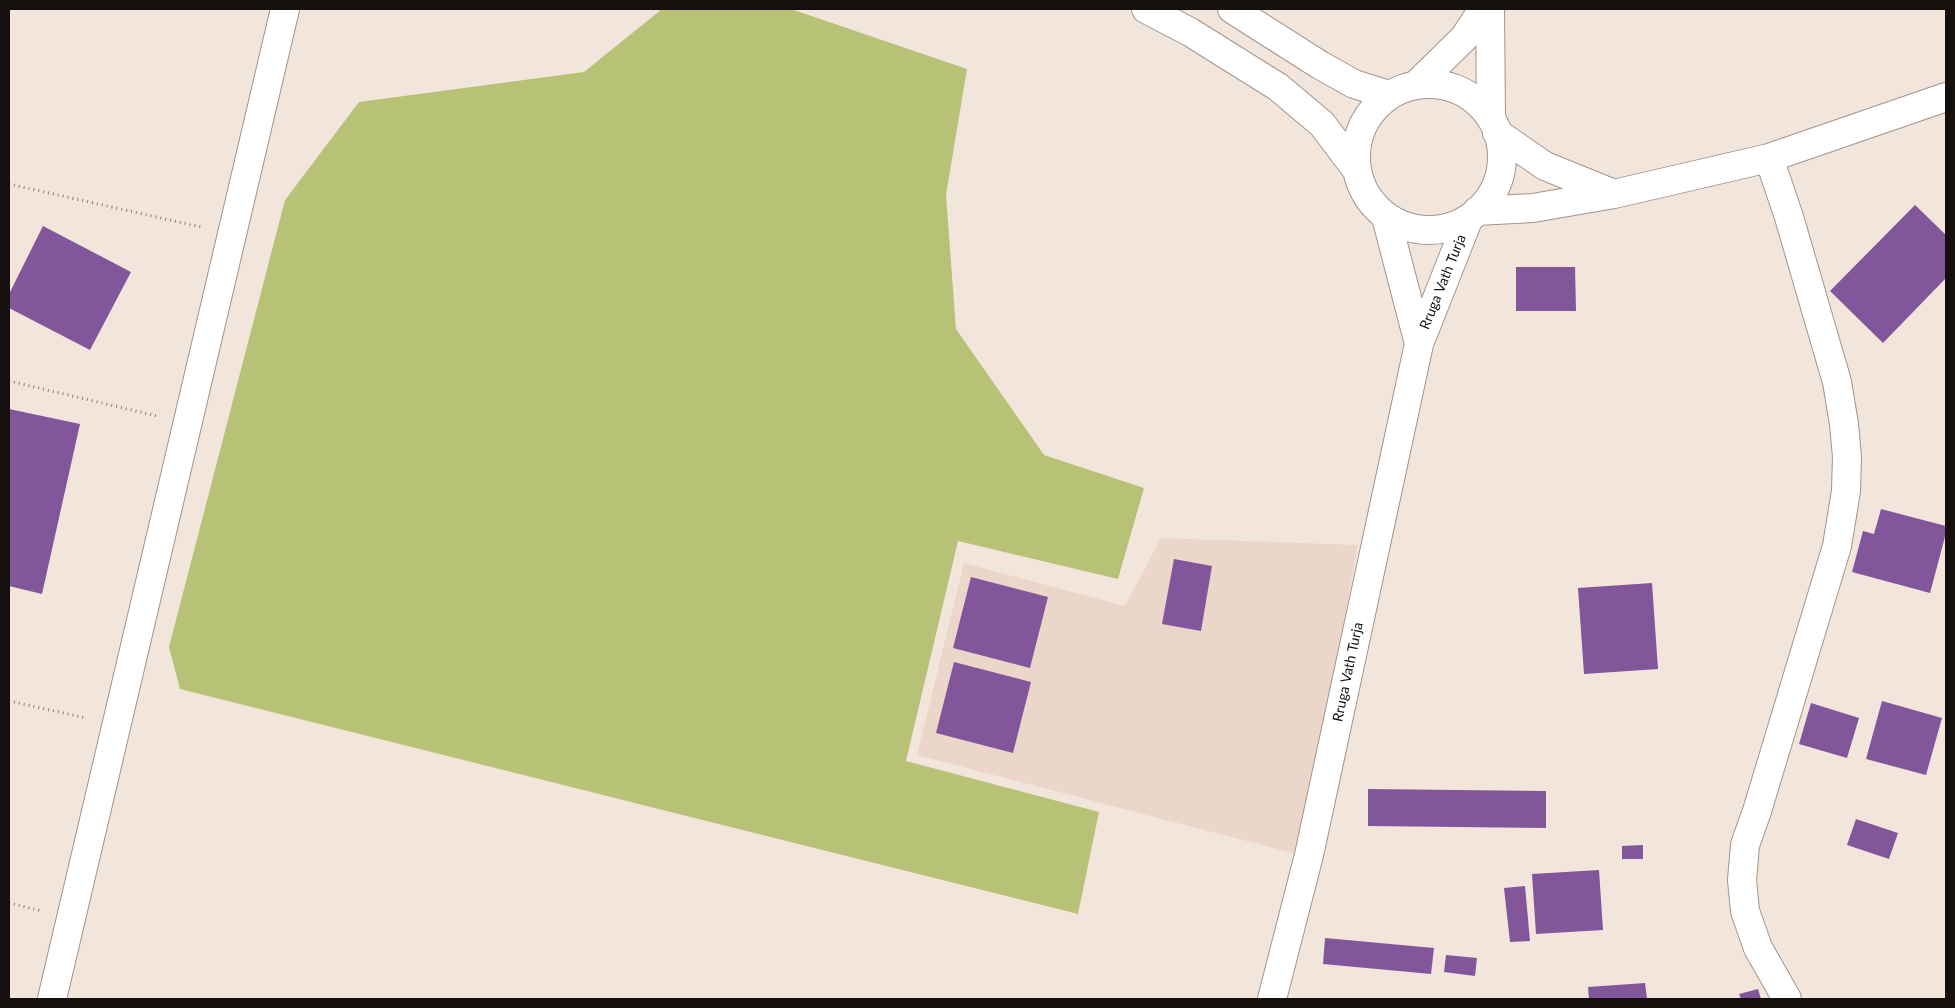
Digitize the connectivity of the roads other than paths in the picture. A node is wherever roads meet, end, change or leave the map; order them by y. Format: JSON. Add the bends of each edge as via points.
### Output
{"nodes":[{"id":1,"x":285,"y":9,"type":"edge"},
{"id":2,"x":1146,"y":9,"type":"edge"},
{"id":3,"x":1232,"y":9,"type":"edge"},
{"id":4,"x":1483,"y":9,"type":"edge"},
{"id":5,"x":1490,"y":9,"type":"edge"},
{"id":6,"x":1416,"y":85,"type":"junction"},
{"id":7,"x":1390,"y":95,"type":"junction"},
{"id":8,"x":1946,"y":97,"type":"edge"},
{"id":9,"x":1494,"y":126,"type":"junction"},
{"id":10,"x":1769,"y":158,"type":"junction"},
{"id":11,"x":1356,"y":169,"type":"junction"},
{"id":12,"x":1614,"y":194,"type":"junction"},
{"id":13,"x":1473,"y":216,"type":"junction"},
{"id":14,"x":1386,"y":218,"type":"junction"},
{"id":15,"x":1418,"y":344,"type":"junction"},
{"id":16,"x":52,"y":999,"type":"edge"},
{"id":17,"x":1272,"y":999,"type":"edge"},
{"id":18,"x":1787,"y":999,"type":"edge"}],
"edges":[{"from":1,"to":16,"type":"street"},
{"from":2,"to":11,"type":"street","via":[[1190,32],[1278,87],[1322,124]]},
{"from":3,"to":7,"type":"street","via":[[1328,70],[1354,84]]},
{"from":4,"to":6,"type":"street","name":"Rruga Vath Turja","via":[[1464,38]]},
{"from":5,"to":9,"type":"street","name":"Rruga Vath Turja"},
{"from":6,"to":7,"type":"street","name":"Rruga Vath Turja"},
{"from":6,"to":9,"type":"street","name":"Rruga Vath Turja","via":[[1445,85],[1471,97]]},
{"from":7,"to":11,"type":"street","name":"Rruga Vath Turja","via":[[1368,114],[1357,140]]},
{"from":8,"to":10,"type":"street"},
{"from":9,"to":12,"type":"street","via":[[1545,166]]},
{"from":9,"to":13,"type":"street","name":"Rruga Vath Turja","via":[[1502,145],[1501,174],[1489,200]]},
{"from":10,"to":12,"type":"street"},
{"from":10,"to":18,"type":"street","via":[[1837,382],[1847,457],[1846,491],[1837,546],[1745,845],[1742,880],[1745,911],[1758,948]]},
{"from":11,"to":14,"type":"street","name":"Rruga Vath Turja","via":[[1366,196]]},
{"from":12,"to":13,"type":"street"},
{"from":13,"to":14,"type":"street","name":"Rruga Vath Turja","via":[[1441,230],[1412,229]]},
{"from":13,"to":15,"type":"street","name":"Rruga Vath Turja"},
{"from":14,"to":15,"type":"street","name":"Rruga Vath Turja"},
{"from":15,"to":17,"type":"street","name":"Rruga Vath Turja","via":[[1309,856]]}]}
